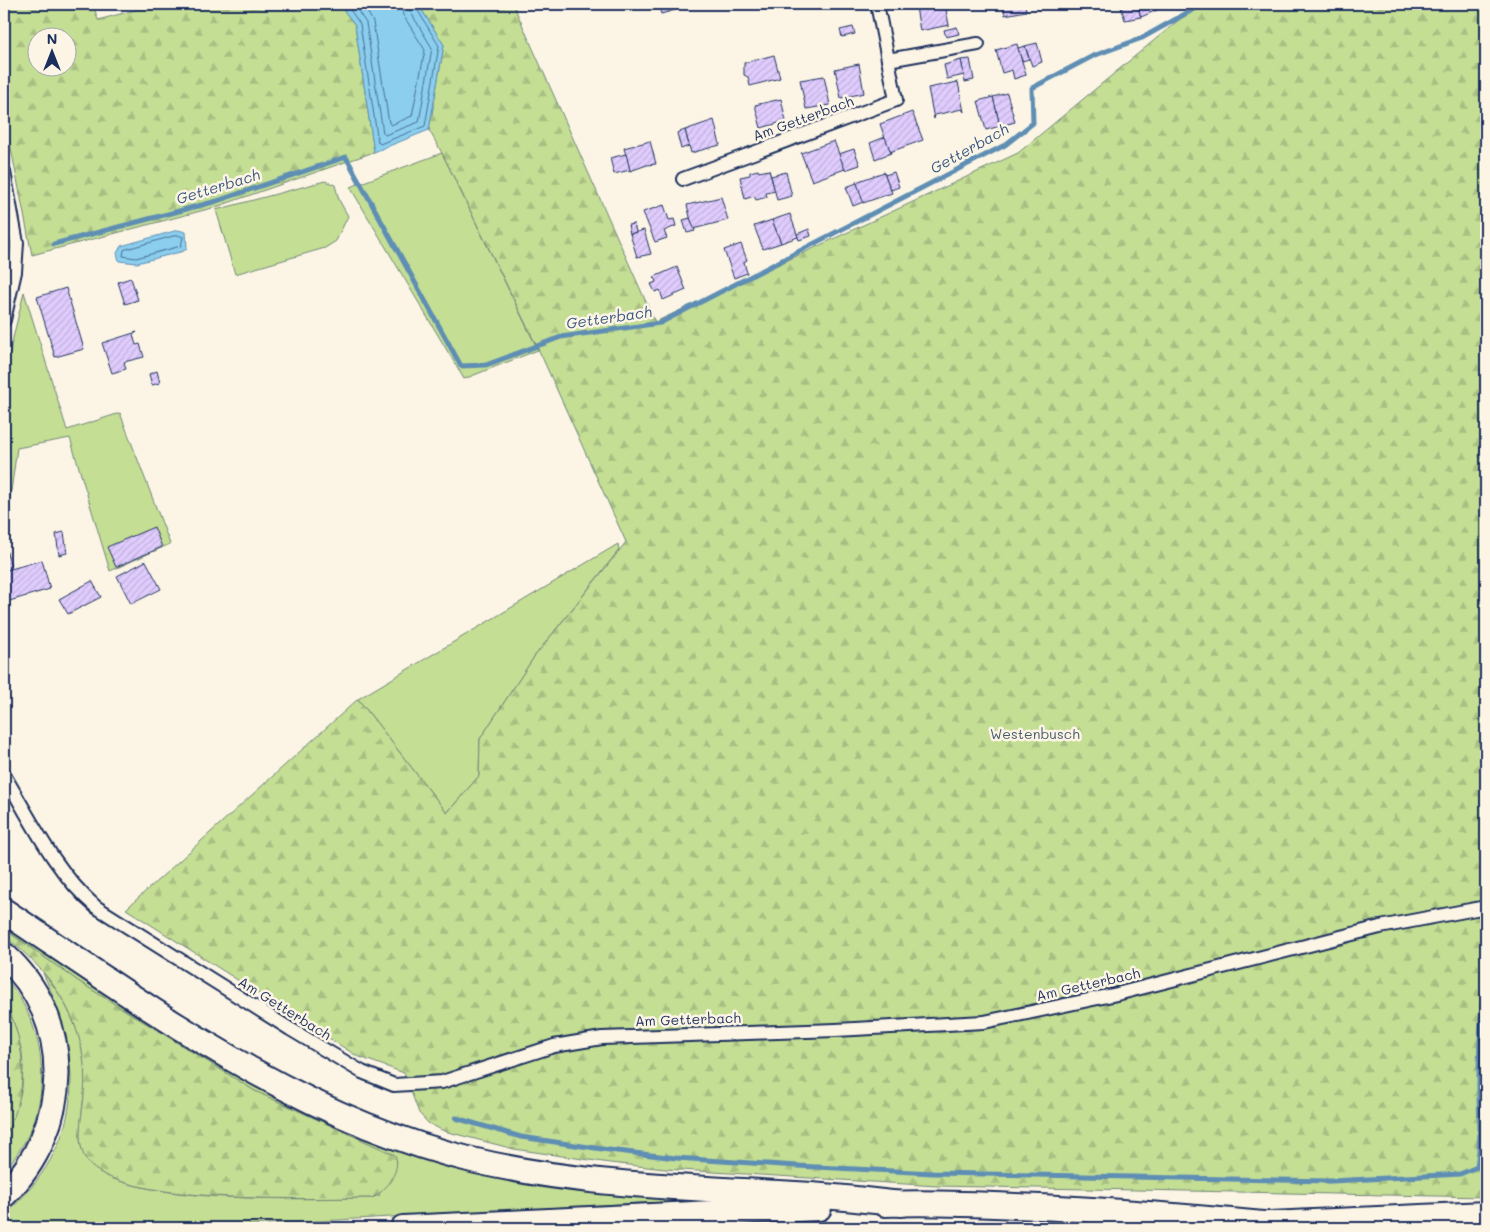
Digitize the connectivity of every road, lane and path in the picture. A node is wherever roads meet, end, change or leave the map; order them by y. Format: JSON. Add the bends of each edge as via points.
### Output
{"nodes":[{"id":1,"x":877,"y":4,"type":"edge"},
{"id":2,"x":978,"y":44,"type":"dead end"},
{"id":3,"x":888,"y":60,"type":"junction"},
{"id":4,"x":4,"y":172,"type":"edge"},
{"id":5,"x":682,"y":178,"type":"dead end"},
{"id":6,"x":4,"y":320,"type":"edge"},
{"id":7,"x":4,"y":775,"type":"edge"},
{"id":8,"x":1486,"y":907,"type":"edge"},
{"id":9,"x":4,"y":911,"type":"edge"},
{"id":10,"x":4,"y":954,"type":"edge"},
{"id":11,"x":4,"y":1194,"type":"edge"},
{"id":12,"x":902,"y":1204,"type":"junction"},
{"id":13,"x":1486,"y":1214,"type":"edge"},
{"id":14,"x":1263,"y":1224,"type":"junction"},
{"id":15,"x":402,"y":1228,"type":"edge"},
{"id":16,"x":1138,"y":1228,"type":"edge"}],
"edges":[{"from":1,"to":3,"type":"street","name":"Am Getterbach"},
{"from":2,"to":3,"type":"street"},
{"from":3,"to":5,"type":"street","name":"Am Getterbach","via":[[896,100]]},
{"from":4,"to":6,"type":"street","via":[[16,243],[15,272]]},
{"from":7,"to":8,"type":"street","name":"Am Getterbach","via":[[62,870],[96,907],[290,1029],[362,1072],[394,1085],[442,1082],[554,1046],[602,1038],[984,1022],[1118,994],[1380,927]]},
{"from":9,"to":12,"type":"highway","via":[[195,1037],[261,1076],[342,1116],[408,1141],[472,1160],[564,1178]]},
{"from":10,"to":11,"type":"highway","via":[[26,978],[49,1022],[57,1075],[54,1108],[43,1142],[22,1175]]},
{"from":12,"to":14,"type":"highway","via":[[1072,1208]]},
{"from":12,"to":15,"type":"highway"},
{"from":13,"to":14,"type":"highway"},
{"from":14,"to":16,"type":"highway"}]}
